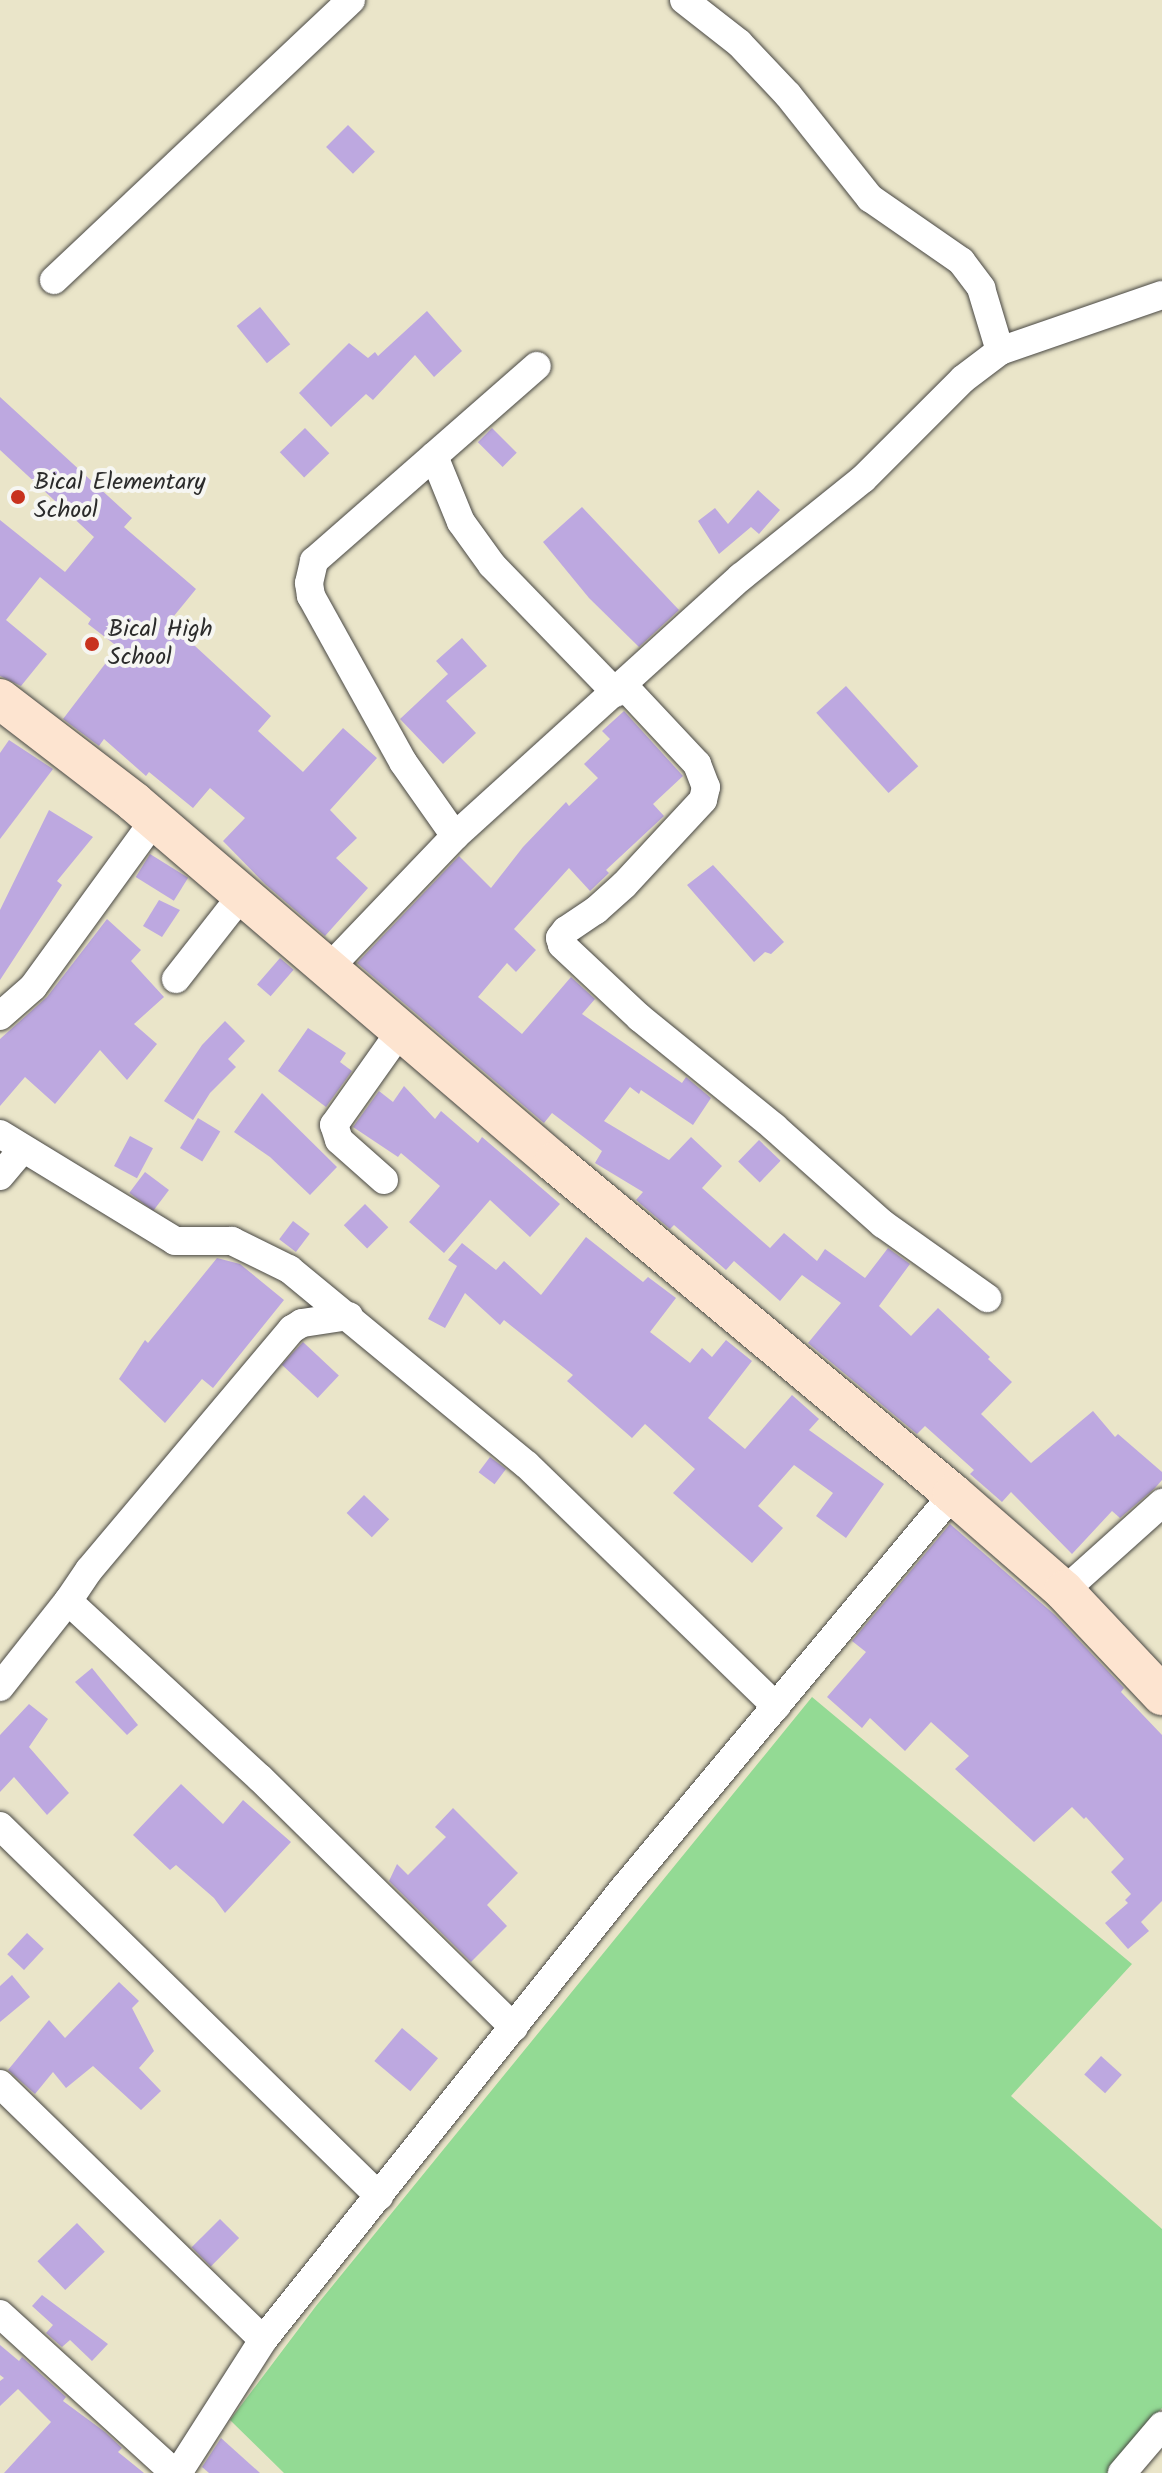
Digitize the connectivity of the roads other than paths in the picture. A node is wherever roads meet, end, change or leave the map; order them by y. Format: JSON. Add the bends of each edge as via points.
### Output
{"nodes":[{"id":1,"x":351,"y":0,"type":"edge"},
{"id":2,"x":684,"y":0,"type":"edge"},
{"id":3,"x":54,"y":280,"type":"dead end"},
{"id":4,"x":1162,"y":295,"type":"edge"},
{"id":5,"x":1000,"y":351,"type":"junction"},
{"id":6,"x":537,"y":366,"type":"dead end"},
{"id":7,"x":434,"y":456,"type":"junction"},
{"id":8,"x":620,"y":689,"type":"junction"},
{"id":9,"x":0,"y":699,"type":"edge"},
{"id":10,"x":155,"y":819,"type":"junction"},
{"id":11,"x":455,"y":836,"type":"junction"},
{"id":12,"x":241,"y":896,"type":"junction"},
{"id":13,"x":329,"y":968,"type":"junction"},
{"id":14,"x":176,"y":979,"type":"dead end"},
{"id":15,"x":0,"y":1016,"type":"edge"},
{"id":16,"x":402,"y":1029,"type":"junction"},
{"id":17,"x":11,"y":1142,"type":"edge"},
{"id":18,"x":0,"y":1176,"type":"edge"},
{"id":19,"x":384,"y":1180,"type":"dead end"},
{"id":20,"x":987,"y":1298,"type":"dead end"},
{"id":21,"x":349,"y":1316,"type":"junction"},
{"id":22,"x":953,"y":1494,"type":"junction"},
{"id":23,"x":1162,"y":1503,"type":"edge"},
{"id":24,"x":1064,"y":1591,"type":"junction"},
{"id":25,"x":68,"y":1601,"type":"junction"},
{"id":26,"x":0,"y":1687,"type":"edge"},
{"id":27,"x":1162,"y":1695,"type":"edge"},
{"id":28,"x":776,"y":1706,"type":"junction"},
{"id":29,"x":0,"y":1826,"type":"edge"},
{"id":30,"x":514,"y":2028,"type":"junction"},
{"id":31,"x":0,"y":2084,"type":"edge"},
{"id":32,"x":379,"y":2196,"type":"junction"},
{"id":33,"x":0,"y":2314,"type":"edge"},
{"id":34,"x":263,"y":2340,"type":"junction"},
{"id":35,"x":1162,"y":2426,"type":"edge"},
{"id":36,"x":176,"y":2473,"type":"edge"},
{"id":37,"x":1122,"y":2473,"type":"edge"}],
"edges":[{"from":1,"to":3,"type":"street"},
{"from":2,"to":5,"type":"street","via":[[739,43],[788,95],[870,198],[961,261],[981,288]]},
{"from":4,"to":5,"type":"street"},
{"from":5,"to":8,"type":"street","via":[[963,379],[863,479],[741,577]]},
{"from":6,"to":7,"type":"street"},
{"from":7,"to":8,"type":"street","via":[[461,522],[478,547]]},
{"from":7,"to":11,"type":"street","via":[[314,561],[309,583],[311,596],[403,762]]},
{"from":8,"to":11,"type":"street"},
{"from":8,"to":20,"type":"street","via":[[697,764],[706,787],[703,800],[624,885],[566,930],[562,945],[883,1224]]},
{"from":9,"to":10,"type":"street"},
{"from":10,"to":12,"type":"street"},
{"from":10,"to":15,"type":"street","via":[[33,987]]},
{"from":11,"to":13,"type":"street"},
{"from":12,"to":13,"type":"street"},
{"from":12,"to":14,"type":"street"},
{"from":13,"to":16,"type":"street"},
{"from":16,"to":19,"type":"street","via":[[334,1125],[339,1140]]},
{"from":16,"to":22,"type":"street"},
{"from":17,"to":18,"type":"street"},
{"from":17,"to":21,"type":"street","via":[[175,1241],[232,1241],[252,1248],[289,1269]]},
{"from":21,"to":25,"type":"street","via":[[292,1329]]},
{"from":21,"to":28,"type":"street","via":[[527,1465]]},
{"from":22,"to":24,"type":"street"},
{"from":22,"to":28,"type":"street"},
{"from":23,"to":24,"type":"street"},
{"from":24,"to":27,"type":"street"},
{"from":25,"to":26,"type":"street"},
{"from":25,"to":30,"type":"street","via":[[260,1778]]},
{"from":28,"to":30,"type":"street"},
{"from":29,"to":32,"type":"street"},
{"from":30,"to":32,"type":"street"},
{"from":31,"to":34,"type":"street"},
{"from":32,"to":34,"type":"street"},
{"from":33,"to":36,"type":"street"},
{"from":34,"to":36,"type":"street"},
{"from":35,"to":37,"type":"street"}]}
